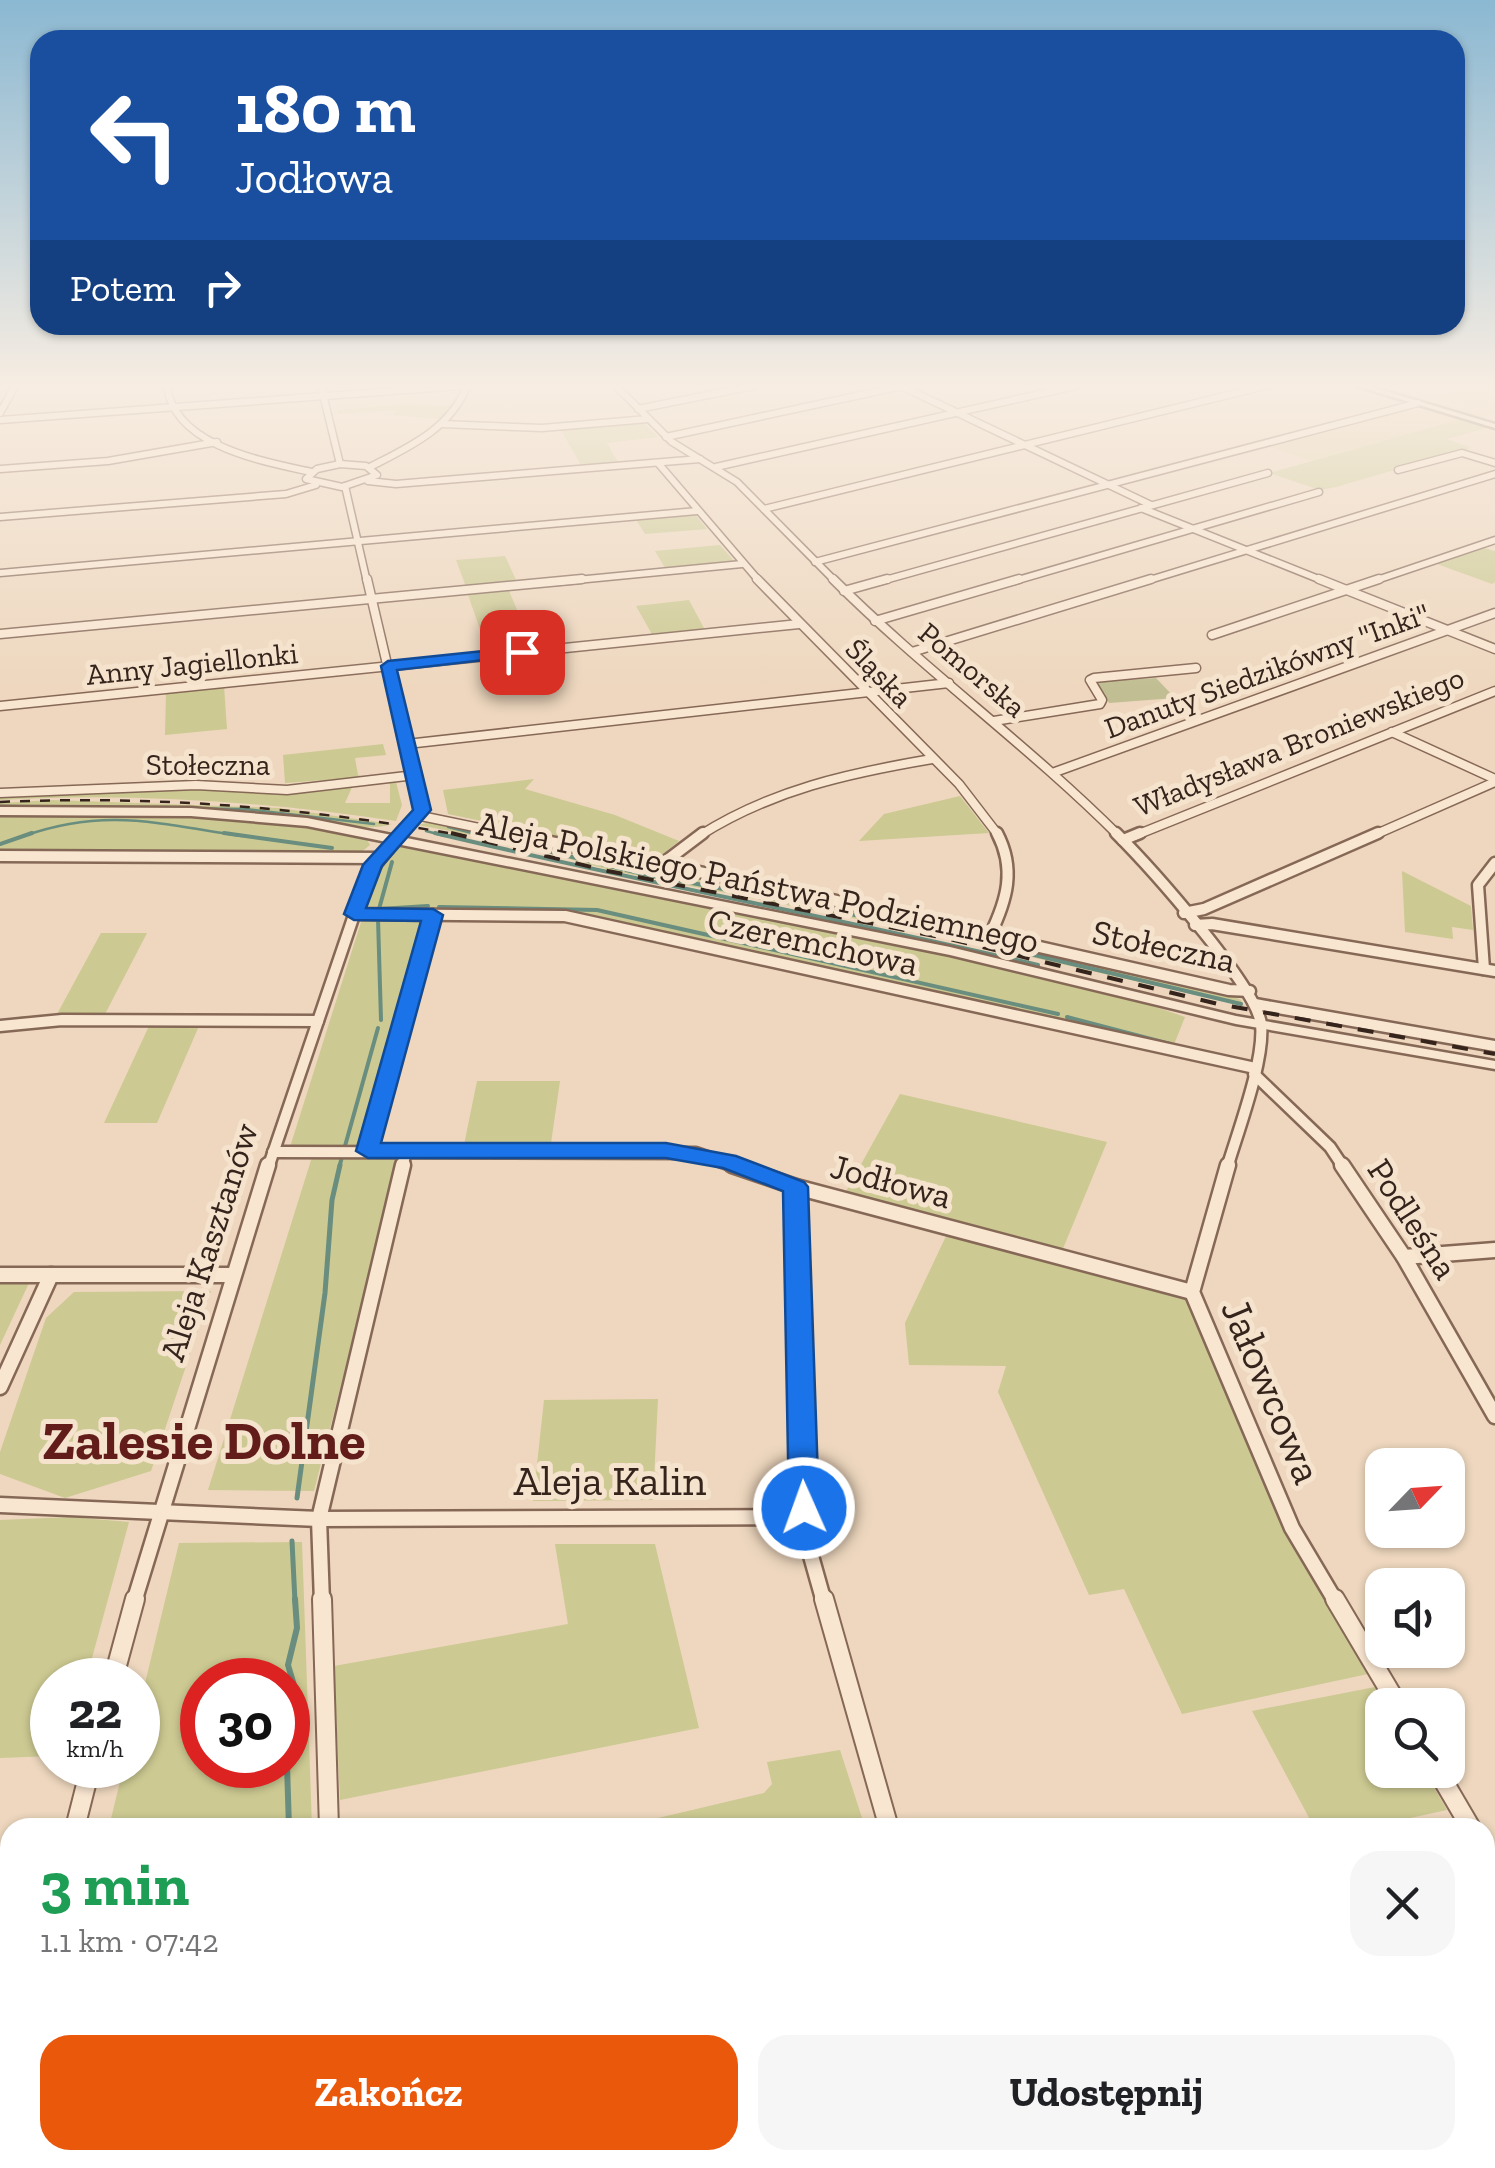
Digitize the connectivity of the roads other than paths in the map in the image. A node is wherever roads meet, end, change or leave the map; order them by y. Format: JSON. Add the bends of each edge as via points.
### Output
{"nodes":[{"id":1,"x":309,"y":487,"type":"edge"},
{"id":2,"x":345,"y":487,"type":"edge"},
{"id":3,"x":678,"y":487,"type":"edge"},
{"id":4,"x":743,"y":487,"type":"edge"},
{"id":5,"x":855,"y":487,"type":"edge"},
{"id":6,"x":1098,"y":487,"type":"edge"},
{"id":7,"x":1116,"y":487,"type":"edge"},
{"id":8,"x":1218,"y":487,"type":"edge"},
{"id":9,"x":1452,"y":487,"type":"edge"},
{"id":10,"x":1318,"y":492,"type":"dead end"},
{"id":11,"x":1151,"y":506,"type":"junction"},
{"id":12,"x":1142,"y":508,"type":"junction"},
{"id":13,"x":764,"y":510,"type":"junction"},
{"id":14,"x":697,"y":511,"type":"junction"},
{"id":15,"x":0,"y":517,"type":"edge"},
{"id":16,"x":1193,"y":528,"type":"junction"},
{"id":17,"x":358,"y":540,"type":"junction"},
{"id":18,"x":1495,"y":540,"type":"edge"},
{"id":19,"x":1246,"y":551,"type":"junction"},
{"id":20,"x":815,"y":562,"type":"junction"},
{"id":21,"x":742,"y":564,"type":"junction"},
{"id":22,"x":0,"y":573,"type":"edge"},
{"id":23,"x":1345,"y":590,"type":"junction"},
{"id":24,"x":844,"y":591,"type":"junction"},
{"id":25,"x":372,"y":599,"type":"junction"},
{"id":26,"x":1495,"y":613,"type":"edge"},
{"id":27,"x":875,"y":621,"type":"junction"},
{"id":28,"x":799,"y":624,"type":"junction"},
{"id":29,"x":1446,"y":630,"type":"junction"},
{"id":30,"x":0,"y":634,"type":"edge"},
{"id":31,"x":1212,"y":635,"type":"dead end"},
{"id":32,"x":1495,"y":650,"type":"edge"},
{"id":33,"x":912,"y":652,"type":"junction"},
{"id":34,"x":388,"y":666,"type":"junction"},
{"id":35,"x":1196,"y":668,"type":"dead end"},
{"id":36,"x":949,"y":683,"type":"junction"},
{"id":37,"x":1495,"y":691,"type":"edge"},
{"id":38,"x":867,"y":693,"type":"junction"},
{"id":39,"x":0,"y":706,"type":"edge"},
{"id":40,"x":994,"y":722,"type":"junction"},
{"id":41,"x":1392,"y":732,"type":"junction"},
{"id":42,"x":407,"y":744,"type":"junction"},
{"id":43,"x":932,"y":760,"type":"junction"},
{"id":44,"x":1054,"y":772,"type":"junction"},
{"id":45,"x":415,"y":775,"type":"junction"},
{"id":46,"x":1495,"y":781,"type":"edge"},
{"id":47,"x":0,"y":793,"type":"edge"},
{"id":48,"x":0,"y":811,"type":"edge"},
{"id":49,"x":421,"y":816,"type":"junction"},
{"id":50,"x":397,"y":838,"type":"junction"},
{"id":51,"x":1122,"y":840,"type":"junction"},
{"id":52,"x":0,"y":856,"type":"edge"},
{"id":53,"x":378,"y":858,"type":"junction"},
{"id":54,"x":1495,"y":863,"type":"edge"},
{"id":55,"x":662,"y":864,"type":"junction"},
{"id":56,"x":1184,"y":913,"type":"junction"},
{"id":57,"x":354,"y":914,"type":"junction"},
{"id":58,"x":433,"y":915,"type":"junction"},
{"id":59,"x":1195,"y":925,"type":"junction"},
{"id":60,"x":990,"y":935,"type":"junction"},
{"id":61,"x":1490,"y":970,"type":"edge"},
{"id":62,"x":1253,"y":998,"type":"junction"},
{"id":63,"x":318,"y":1021,"type":"junction"},
{"id":64,"x":1261,"y":1024,"type":"junction"},
{"id":65,"x":0,"y":1026,"type":"edge"},
{"id":66,"x":1495,"y":1046,"type":"edge"},
{"id":67,"x":1495,"y":1065,"type":"edge"},
{"id":68,"x":1254,"y":1071,"type":"junction"},
{"id":69,"x":368,"y":1151,"type":"junction"},
{"id":70,"x":272,"y":1152,"type":"junction"},
{"id":71,"x":406,"y":1152,"type":"junction"},
{"id":72,"x":796,"y":1187,"type":"junction"},
{"id":73,"x":1495,"y":1250,"type":"edge"},
{"id":74,"x":1404,"y":1257,"type":"junction"},
{"id":75,"x":0,"y":1275,"type":"edge"},
{"id":76,"x":51,"y":1275,"type":"junction"},
{"id":77,"x":232,"y":1275,"type":"junction"},
{"id":78,"x":1192,"y":1292,"type":"junction"},
{"id":79,"x":0,"y":1387,"type":"edge"},
{"id":80,"x":1495,"y":1416,"type":"edge"},
{"id":81,"x":0,"y":1505,"type":"edge"},
{"id":82,"x":158,"y":1511,"type":"junction"},
{"id":83,"x":800,"y":1517,"type":"junction"},
{"id":84,"x":319,"y":1519,"type":"junction"},
{"id":85,"x":120,"y":1658,"type":"edge"},
{"id":86,"x":1388,"y":1688,"type":"edge"},
{"id":87,"x":85,"y":1788,"type":"edge"},
{"id":88,"x":1447,"y":1788,"type":"edge"},
{"id":89,"x":78,"y":1818,"type":"edge"},
{"id":90,"x":329,"y":1818,"type":"edge"},
{"id":91,"x":885,"y":1818,"type":"edge"},
{"id":92,"x":1465,"y":1818,"type":"edge"}],
"edges":[{"from":1,"to":15,"type":"street"},
{"from":2,"to":17,"type":"street"},
{"from":3,"to":14,"type":"street","name":"Śląska"},
{"from":4,"to":13,"type":"street","name":"Pomorska"},
{"from":5,"to":13,"type":"street"},
{"from":6,"to":20,"type":"street"},
{"from":7,"to":11,"type":"street"},
{"from":8,"to":11,"type":"street"},
{"from":9,"to":19,"type":"street"},
{"from":10,"to":16,"type":"street"},
{"from":11,"to":12,"type":"street"},
{"from":12,"to":16,"type":"street"},
{"from":12,"to":24,"type":"street"},
{"from":13,"to":20,"type":"street","name":"Pomorska"},
{"from":14,"to":17,"type":"street"},
{"from":14,"to":21,"type":"street","name":"Śląska"},
{"from":16,"to":19,"type":"street"},
{"from":16,"to":27,"type":"street"},
{"from":17,"to":22,"type":"street"},
{"from":17,"to":25,"type":"street"},
{"from":18,"to":23,"type":"street"},
{"from":19,"to":23,"type":"street"},
{"from":19,"to":33,"type":"street"},
{"from":20,"to":24,"type":"street","name":"Pomorska"},
{"from":21,"to":25,"type":"street"},
{"from":21,"to":28,"type":"street","name":"Śląska"},
{"from":23,"to":29,"type":"street"},
{"from":23,"to":31,"type":"street"},
{"from":24,"to":27,"type":"street","name":"Pomorska"},
{"from":25,"to":30,"type":"street"},
{"from":25,"to":34,"type":"street"},
{"from":26,"to":29,"type":"street","name":"Danuty Siedzikówny \"Inki\""},
{"from":27,"to":33,"type":"street","name":"Pomorska"},
{"from":28,"to":34,"type":"street","name":"Anny Jagiellonki"},
{"from":28,"to":38,"type":"street","name":"Śląska"},
{"from":29,"to":32,"type":"street"},
{"from":29,"to":44,"type":"street","name":"Danuty Siedzikówny \"Inki\""},
{"from":33,"to":36,"type":"street","name":"Pomorska"},
{"from":34,"to":39,"type":"street","name":"Anny Jagiellonki"},
{"from":34,"to":42,"type":"street"},
{"from":35,"to":40,"type":"street","via":[[1094,678],[1100,704]]},
{"from":36,"to":38,"type":"street"},
{"from":36,"to":40,"type":"street","name":"Pomorska"},
{"from":37,"to":41,"type":"street","name":"Władysława Broniewskiego"},
{"from":38,"to":42,"type":"street"},
{"from":38,"to":43,"type":"street","name":"Śląska"},
{"from":40,"to":44,"type":"street","name":"Pomorska"},
{"from":41,"to":46,"type":"street"},
{"from":41,"to":51,"type":"street","name":"Władysława Broniewskiego"},
{"from":42,"to":45,"type":"street"},
{"from":43,"to":55,"type":"street","via":[[852,772],[770,796],[730,813]]},
{"from":43,"to":60,"type":"street","name":"Śląska","via":[[983,816],[1008,856],[1002,908]]},
{"from":44,"to":51,"type":"street","name":"Pomorska"},
{"from":45,"to":47,"type":"street","name":"Stołeczna","via":[[287,790],[196,785]]},
{"from":45,"to":49,"type":"street"},
{"from":46,"to":56,"type":"street"},
{"from":48,"to":50,"type":"street","name":"Aleja Polskiego Państwa Podziemnego","via":[[207,813]]},
{"from":49,"to":50,"type":"street","name":"Aleja Kasztanów"},
{"from":49,"to":55,"type":"street","name":"Stołeczna"},
{"from":50,"to":53,"type":"street","name":"Aleja Kasztanów"},
{"from":50,"to":64,"type":"street","name":"Aleja Polskiego Państwa Podziemnego","via":[[950,950]]},
{"from":51,"to":56,"type":"street","name":"Pomorska"},
{"from":52,"to":53,"type":"street"},
{"from":53,"to":57,"type":"street","name":"Aleja Kasztanów"},
{"from":54,"to":61,"type":"street","via":[[1478,886]]},
{"from":55,"to":60,"type":"street","name":"Stołeczna"},
{"from":56,"to":59,"type":"street","name":"Pomorska"},
{"from":57,"to":58,"type":"street","name":"Czeremchowa"},
{"from":57,"to":63,"type":"street","name":"Aleja Kasztanów"},
{"from":58,"to":68,"type":"street","name":"Czeremchowa","via":[[566,916]]},
{"from":58,"to":69,"type":"street"},
{"from":59,"to":61,"type":"street"},
{"from":59,"to":62,"type":"street","name":"Pomorska"},
{"from":60,"to":62,"type":"street","name":"Stołeczna"},
{"from":62,"to":64,"type":"street","name":"Pomorska"},
{"from":62,"to":66,"type":"street","name":"Stołeczna"},
{"from":63,"to":65,"type":"street","via":[[62,1020]]},
{"from":63,"to":70,"type":"street","name":"Aleja Kasztanów"},
{"from":64,"to":67,"type":"street","name":"Aleja Polskiego Państwa Podziemnego"},
{"from":64,"to":68,"type":"street","name":"Jałowcowa"},
{"from":68,"to":74,"type":"street","name":"Podleśna","via":[[1324,1139]]},
{"from":68,"to":78,"type":"street","name":"Jałowcowa"},
{"from":69,"to":70,"type":"street","name":"Jodłowa"},
{"from":69,"to":71,"type":"street","name":"Jodłowa"},
{"from":70,"to":77,"type":"street","name":"Aleja Kasztanów"},
{"from":71,"to":72,"type":"street","name":"Jodłowa","via":[[696,1153]]},
{"from":71,"to":84,"type":"street"},
{"from":72,"to":78,"type":"street","name":"Jodłowa"},
{"from":72,"to":83,"type":"street"},
{"from":73,"to":74,"type":"street"},
{"from":74,"to":80,"type":"street","name":"Podleśna"},
{"from":75,"to":76,"type":"street"},
{"from":76,"to":77,"type":"street"},
{"from":76,"to":79,"type":"street"},
{"from":77,"to":82,"type":"street","name":"Aleja Kasztanów"},
{"from":78,"to":86,"type":"street","name":"Jałowcowa","via":[[1292,1528]]},
{"from":81,"to":82,"type":"street","name":"Aleja Kalin"},
{"from":82,"to":84,"type":"street","name":"Aleja Kalin"},
{"from":82,"to":85,"type":"street","name":"Aleja Kasztanów"},
{"from":83,"to":84,"type":"street","name":"Aleja Kalin"},
{"from":83,"to":91,"type":"street"},
{"from":84,"to":90,"type":"street"},
{"from":87,"to":89,"type":"street"},
{"from":88,"to":92,"type":"street"}]}
